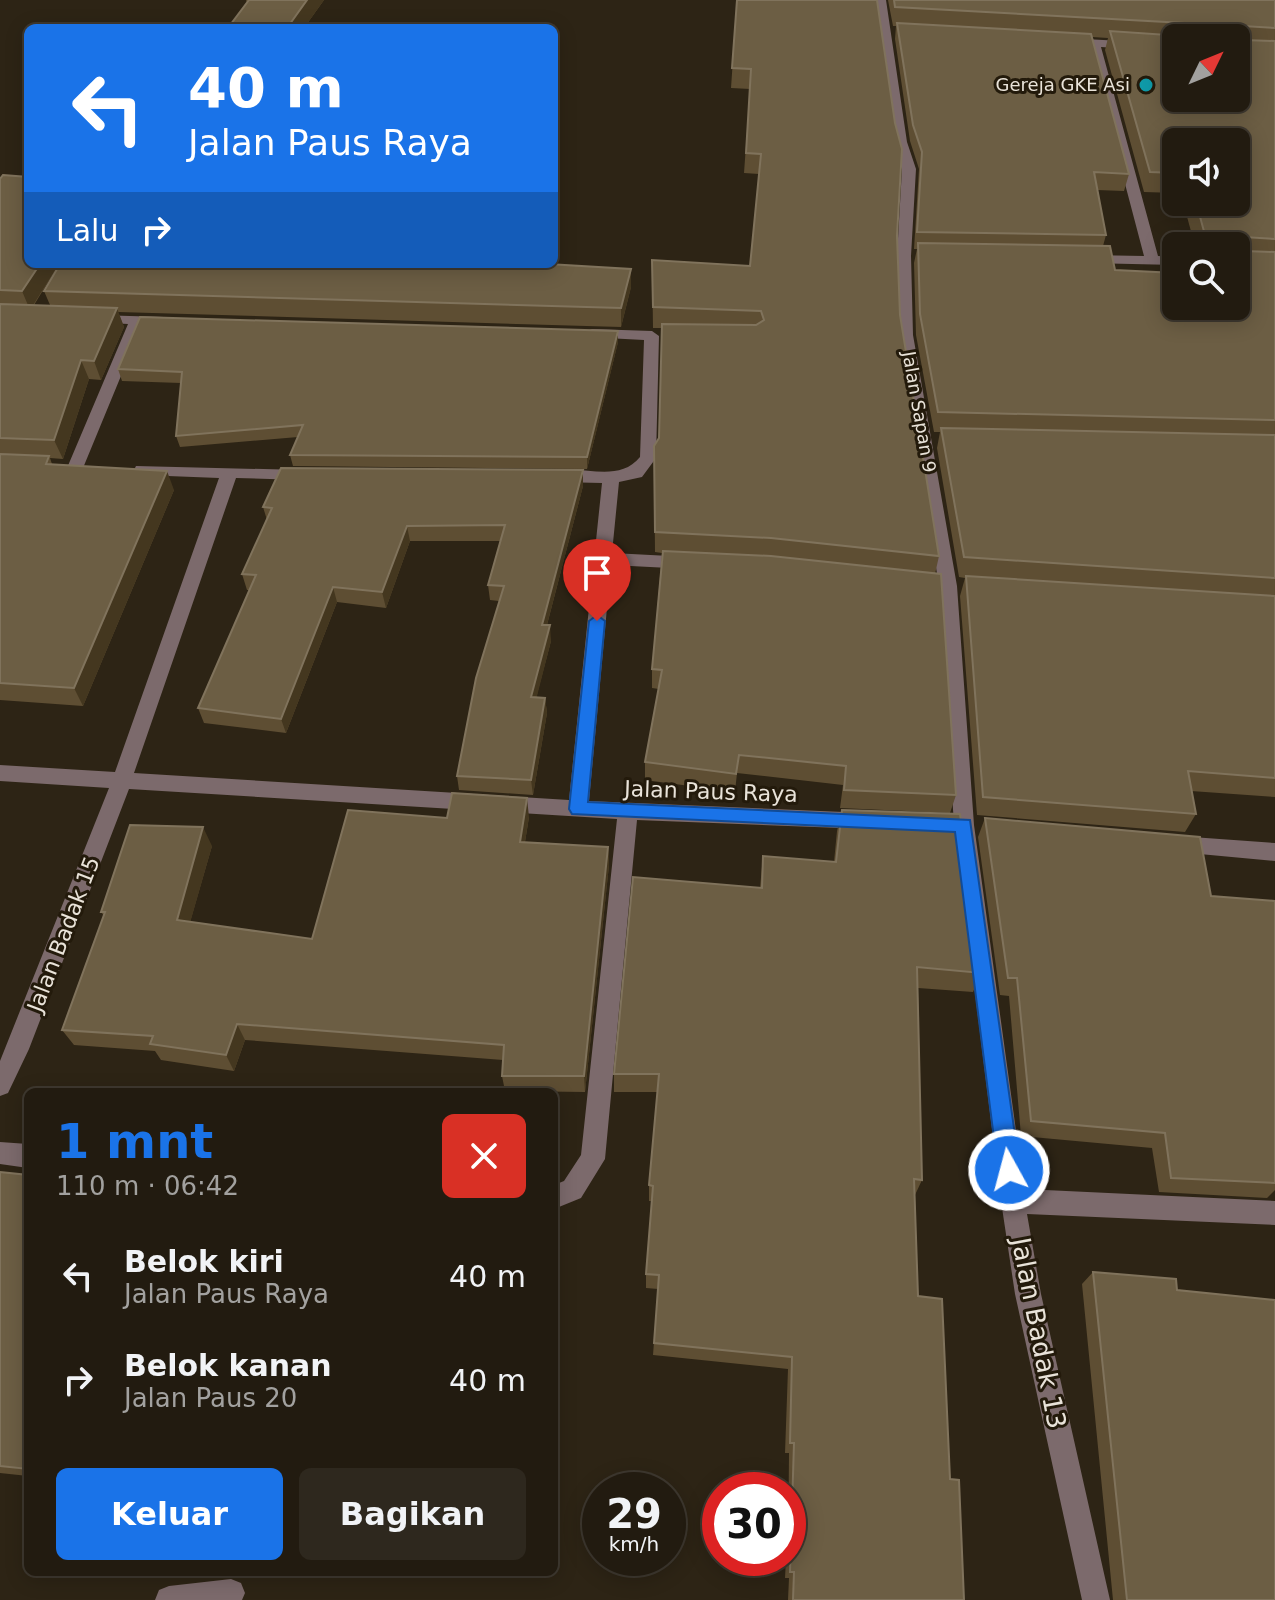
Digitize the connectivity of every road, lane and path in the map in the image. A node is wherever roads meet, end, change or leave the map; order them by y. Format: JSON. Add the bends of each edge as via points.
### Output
{"nodes":[{"id":1,"x":880,"y":0,"type":"edge"},
{"id":2,"x":883,"y":32,"type":"junction"},
{"id":3,"x":898,"y":33,"type":"edge"},
{"id":4,"x":1049,"y":41,"type":"edge"},
{"id":5,"x":1094,"y":44,"type":"junction"},
{"id":6,"x":1162,"y":47,"type":"edge"},
{"id":7,"x":1075,"y":259,"type":"edge"},
{"id":8,"x":1152,"y":261,"type":"junction"},
{"id":9,"x":1162,"y":261,"type":"edge"},
{"id":10,"x":80,"y":318,"type":"edge"},
{"id":11,"x":137,"y":320,"type":"junction"},
{"id":12,"x":184,"y":322,"type":"edge"},
{"id":13,"x":574,"y":333,"type":"edge"},
{"id":14,"x":75,"y":468,"type":"edge"},
{"id":15,"x":121,"y":470,"type":"edge"},
{"id":16,"x":229,"y":474,"type":"junction"},
{"id":17,"x":325,"y":475,"type":"edge"},
{"id":18,"x":548,"y":477,"type":"edge"},
{"id":19,"x":611,"y":478,"type":"junction"},
{"id":20,"x":603,"y":559,"type":"junction"},
{"id":21,"x":709,"y":564,"type":"edge"},
{"id":22,"x":0,"y":773,"type":"edge"},
{"id":23,"x":122,"y":781,"type":"junction"},
{"id":24,"x":578,"y":809,"type":"junction"},
{"id":25,"x":628,"y":811,"type":"junction"},
{"id":26,"x":887,"y":822,"type":"edge"},
{"id":27,"x":964,"y":825,"type":"joint"},
{"id":28,"x":1150,"y":842,"type":"edge"},
{"id":29,"x":1275,"y":852,"type":"edge"},
{"id":30,"x":0,"y":1085,"type":"edge"},
{"id":31,"x":0,"y":1153,"type":"edge"},
{"id":32,"x":24,"y":1156,"type":"edge"},
{"id":33,"x":558,"y":1195,"type":"edge"},
{"id":34,"x":1013,"y":1201,"type":"junction"},
{"id":35,"x":1275,"y":1213,"type":"edge"},
{"id":36,"x":231,"y":1593,"type":"dead end"},
{"id":37,"x":169,"y":1600,"type":"edge"},
{"id":38,"x":1096,"y":1600,"type":"edge"}],
"edges":[{"from":1,"to":2,"type":"street","name":"Jalan Sapan 9"},
{"from":2,"to":3,"type":"street"},
{"from":2,"to":27,"type":"street","name":"Jalan Sapan 9","via":[[909,169],[912,256],[906,335],[932,440]]},
{"from":4,"to":5,"type":"street"},
{"from":5,"to":6,"type":"street"},
{"from":5,"to":8,"type":"street"},
{"from":7,"to":8,"type":"street"},
{"from":8,"to":9,"type":"street"},
{"from":10,"to":11,"type":"street"},
{"from":11,"to":12,"type":"street"},
{"from":11,"to":14,"type":"street"},
{"from":13,"to":19,"type":"street","via":[[660,336],[648,458],[636,473]]},
{"from":15,"to":16,"type":"street"},
{"from":16,"to":17,"type":"street"},
{"from":16,"to":23,"type":"street","name":"Jalan Badak 15"},
{"from":18,"to":19,"type":"street"},
{"from":19,"to":20,"type":"street"},
{"from":20,"to":21,"type":"street"},
{"from":20,"to":24,"type":"street"},
{"from":22,"to":23,"type":"street","name":"Jalan Paus Raya"},
{"from":23,"to":24,"type":"street","name":"Jalan Paus Raya"},
{"from":23,"to":30,"type":"street","name":"Jalan Badak 15"},
{"from":24,"to":25,"type":"street","name":"Jalan Paus Raya"},
{"from":25,"to":26,"type":"street","name":"Jalan Paus Raya"},
{"from":25,"to":33,"type":"street","via":[[593,1159],[572,1190]]},
{"from":27,"to":34,"type":"street","name":"Jalan Badak 13"},
{"from":28,"to":29,"type":"street"},
{"from":31,"to":32,"type":"street"},
{"from":34,"to":35,"type":"street"},
{"from":34,"to":38,"type":"street","name":"Jalan Badak 13","via":[[1028,1294]]},
{"from":36,"to":37,"type":"street"}]}
